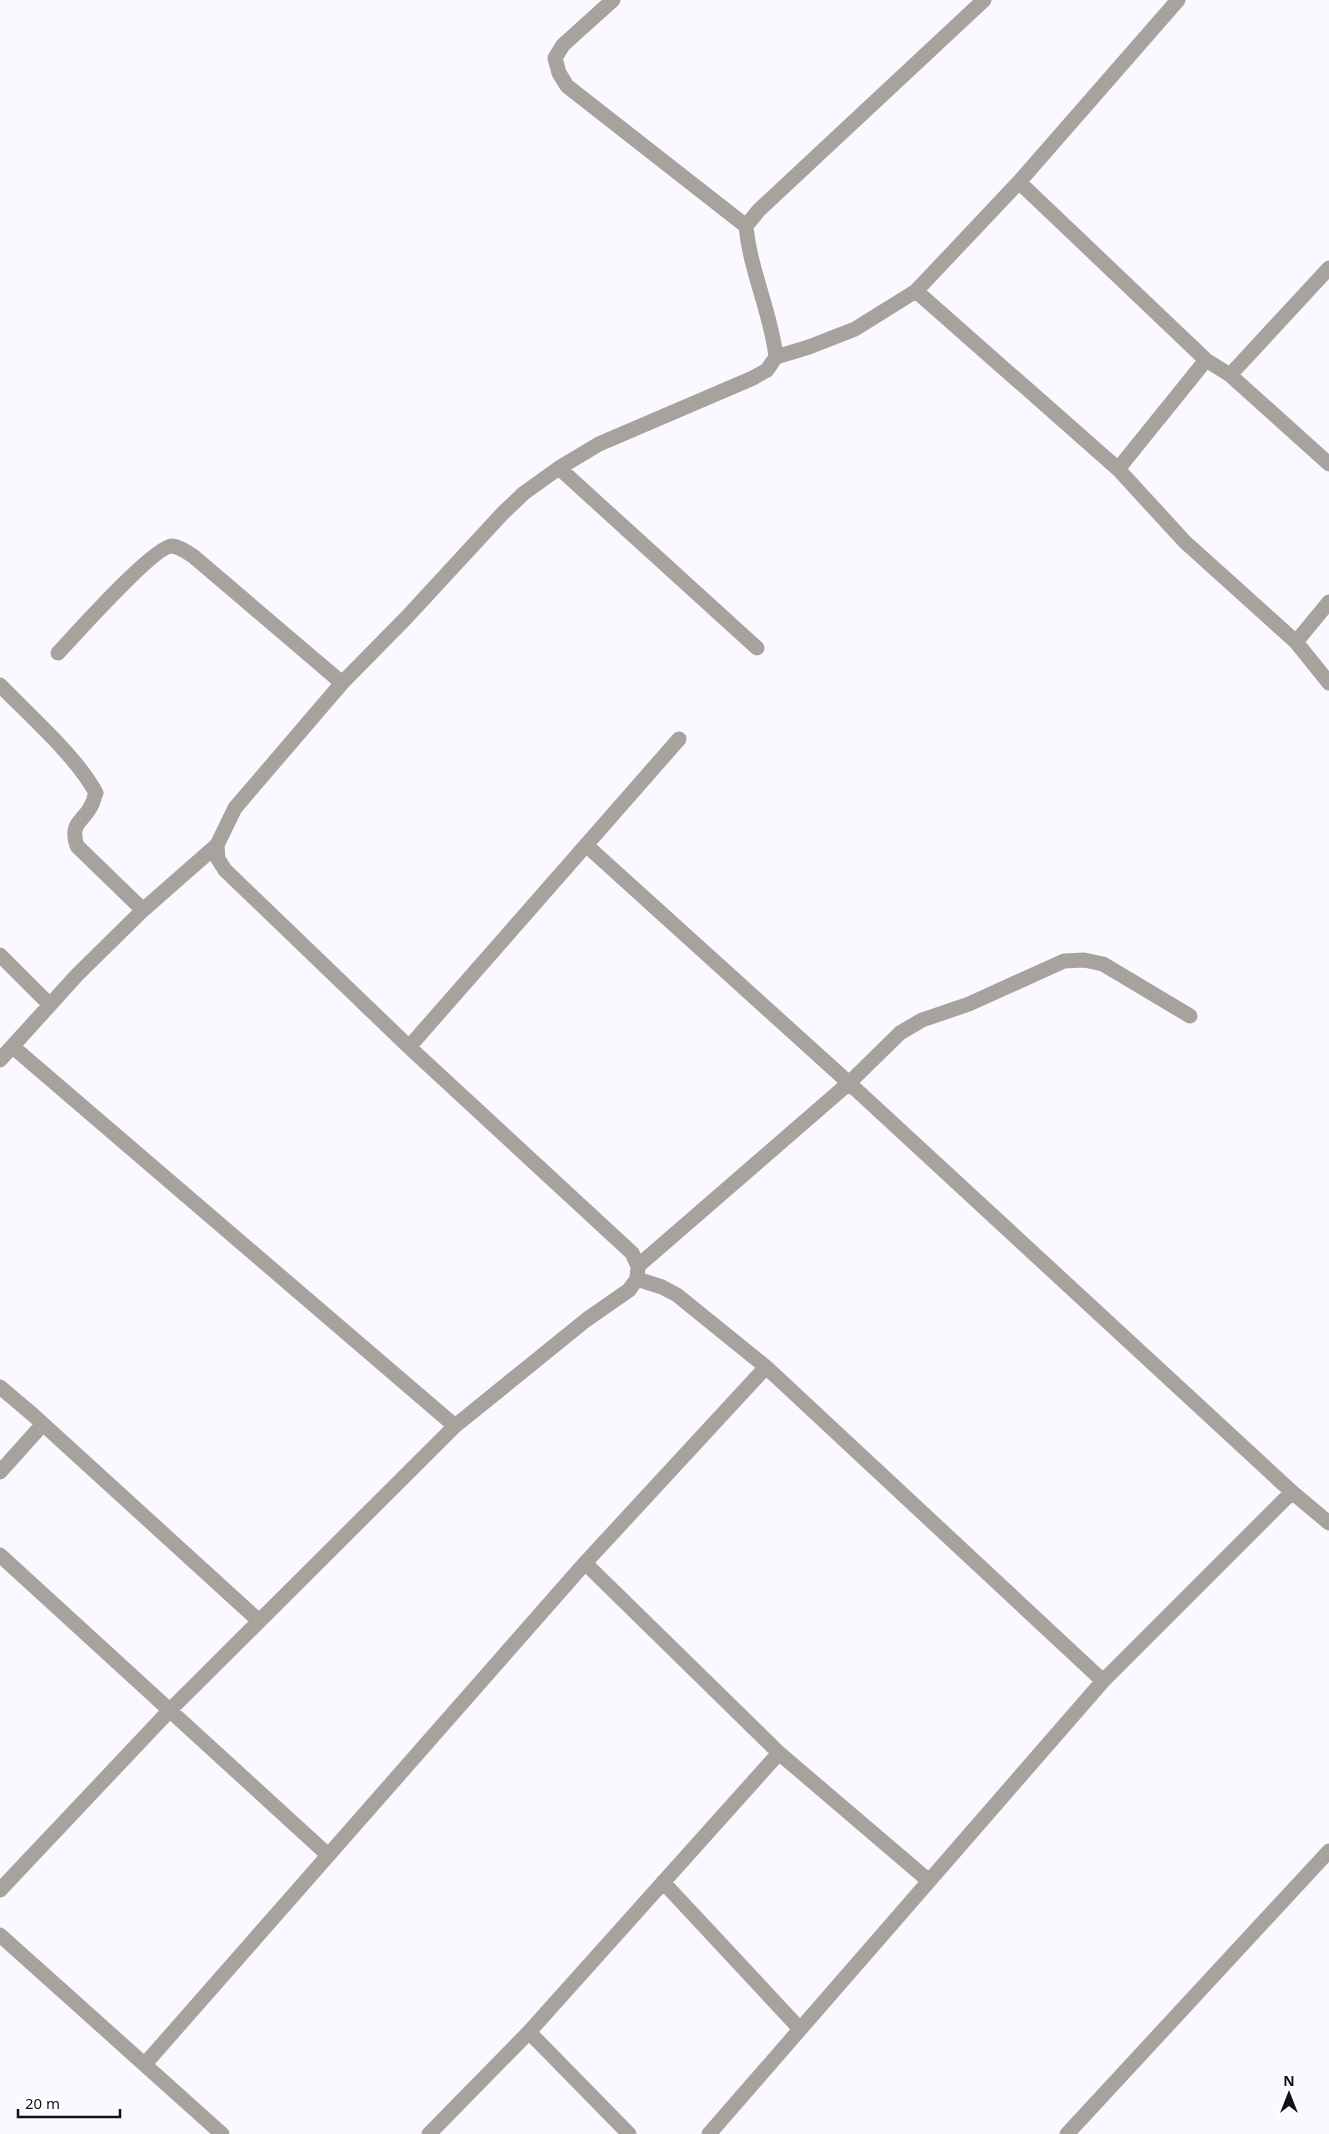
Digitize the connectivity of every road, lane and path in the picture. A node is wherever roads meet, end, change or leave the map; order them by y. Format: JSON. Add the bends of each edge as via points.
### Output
{"nodes":[{"id":1,"x":613,"y":0,"type":"edge"},
{"id":2,"x":984,"y":0,"type":"edge"},
{"id":3,"x":1178,"y":0,"type":"edge"},
{"id":4,"x":1019,"y":182,"type":"junction"},
{"id":5,"x":746,"y":226,"type":"junction"},
{"id":6,"x":1329,"y":268,"type":"edge"},
{"id":7,"x":916,"y":292,"type":"junction"},
{"id":8,"x":776,"y":357,"type":"junction"},
{"id":9,"x":1206,"y":360,"type":"junction"},
{"id":10,"x":1230,"y":374,"type":"junction"},
{"id":11,"x":1329,"y":464,"type":"edge"},
{"id":12,"x":559,"y":468,"type":"junction"},
{"id":13,"x":1118,"y":469,"type":"junction"},
{"id":14,"x":1329,"y":602,"type":"edge"},
{"id":15,"x":1296,"y":642,"type":"junction"},
{"id":16,"x":757,"y":648,"type":"dead end"},
{"id":17,"x":58,"y":653,"type":"dead end"},
{"id":18,"x":342,"y":683,"type":"junction"},
{"id":19,"x":1329,"y":683,"type":"edge"},
{"id":20,"x":0,"y":685,"type":"edge"},
{"id":21,"x":679,"y":738,"type":"dead end"},
{"id":22,"x":217,"y":846,"type":"junction"},
{"id":23,"x":586,"y":846,"type":"junction"},
{"id":24,"x":143,"y":910,"type":"junction"},
{"id":25,"x":0,"y":955,"type":"edge"},
{"id":26,"x":50,"y":1005,"type":"junction"},
{"id":27,"x":1190,"y":1016,"type":"dead end"},
{"id":28,"x":13,"y":1047,"type":"junction"},
{"id":29,"x":409,"y":1047,"type":"junction"},
{"id":30,"x":0,"y":1060,"type":"edge"},
{"id":31,"x":850,"y":1083,"type":"junction"},
{"id":32,"x":638,"y":1273,"type":"junction"},
{"id":33,"x":766,"y":1367,"type":"junction"},
{"id":34,"x":0,"y":1387,"type":"edge"},
{"id":35,"x":43,"y":1424,"type":"junction"},
{"id":36,"x":455,"y":1426,"type":"junction"},
{"id":37,"x":0,"y":1472,"type":"edge"},
{"id":38,"x":1292,"y":1492,"type":"junction"},
{"id":39,"x":1329,"y":1523,"type":"edge"},
{"id":40,"x":0,"y":1555,"type":"edge"},
{"id":41,"x":586,"y":1563,"type":"junction"},
{"id":42,"x":259,"y":1621,"type":"junction"},
{"id":43,"x":1103,"y":1681,"type":"junction"},
{"id":44,"x":170,"y":1710,"type":"junction"},
{"id":45,"x":779,"y":1753,"type":"junction"},
{"id":46,"x":1329,"y":1851,"type":"edge"},
{"id":47,"x":328,"y":1855,"type":"junction"},
{"id":48,"x":929,"y":1881,"type":"junction"},
{"id":49,"x":663,"y":1882,"type":"junction"},
{"id":50,"x":0,"y":1890,"type":"edge"},
{"id":51,"x":0,"y":1935,"type":"edge"},
{"id":52,"x":800,"y":2029,"type":"junction"},
{"id":53,"x":529,"y":2032,"type":"junction"},
{"id":54,"x":145,"y":2064,"type":"junction"},
{"id":55,"x":222,"y":2134,"type":"edge"},
{"id":56,"x":429,"y":2134,"type":"edge"},
{"id":57,"x":629,"y":2134,"type":"edge"},
{"id":58,"x":709,"y":2134,"type":"edge"},
{"id":59,"x":1067,"y":2134,"type":"edge"}],
"edges":[{"from":1,"to":5,"type":"street","via":[[563,45],[555,58],[559,73],[567,86]]},
{"from":2,"to":5,"type":"street","via":[[759,210]]},
{"from":3,"to":4,"type":"street"},
{"from":4,"to":7,"type":"street"},
{"from":4,"to":9,"type":"street"},
{"from":5,"to":8,"type":"street","via":[[748,245],[774,336]]},
{"from":6,"to":10,"type":"street"},
{"from":7,"to":8,"type":"street","via":[[855,329]]},
{"from":7,"to":13,"type":"street"},
{"from":8,"to":12,"type":"street","via":[[767,370],[753,378],[599,444]]},
{"from":9,"to":10,"type":"street"},
{"from":9,"to":13,"type":"street"},
{"from":10,"to":11,"type":"street"},
{"from":12,"to":16,"type":"street"},
{"from":12,"to":18,"type":"street","via":[[503,513]]},
{"from":13,"to":15,"type":"street","via":[[1186,542]]},
{"from":14,"to":15,"type":"street"},
{"from":15,"to":19,"type":"street"},
{"from":17,"to":18,"type":"street","via":[[144,563],[162,549],[172,546],[193,556]]},
{"from":18,"to":22,"type":"street","via":[[235,808]]},
{"from":20,"to":24,"type":"street","via":[[90,782],[96,793],[73,835],[77,846]]},
{"from":21,"to":23,"type":"street"},
{"from":22,"to":24,"type":"street"},
{"from":22,"to":29,"type":"street","via":[[218,859],[225,870]]},
{"from":23,"to":29,"type":"street"},
{"from":23,"to":31,"type":"street"},
{"from":24,"to":26,"type":"street"},
{"from":25,"to":26,"type":"street"},
{"from":26,"to":28,"type":"street"},
{"from":27,"to":31,"type":"street","via":[[1102,964],[1084,960],[1064,961],[969,1004],[922,1020],[900,1033]]},
{"from":28,"to":30,"type":"street"},
{"from":28,"to":36,"type":"street"},
{"from":29,"to":32,"type":"street","via":[[632,1253]]},
{"from":31,"to":32,"type":"street"},
{"from":31,"to":38,"type":"street"},
{"from":32,"to":33,"type":"street","via":[[677,1295]]},
{"from":32,"to":36,"type":"street","via":[[629,1290],[586,1320]]},
{"from":33,"to":41,"type":"street"},
{"from":33,"to":43,"type":"street"},
{"from":34,"to":35,"type":"street"},
{"from":35,"to":37,"type":"street"},
{"from":35,"to":42,"type":"street"},
{"from":36,"to":42,"type":"street"},
{"from":38,"to":39,"type":"street"},
{"from":38,"to":43,"type":"street"},
{"from":40,"to":44,"type":"street"},
{"from":41,"to":45,"type":"street"},
{"from":41,"to":47,"type":"street"},
{"from":42,"to":44,"type":"street"},
{"from":43,"to":48,"type":"street"},
{"from":44,"to":47,"type":"street"},
{"from":44,"to":50,"type":"street"},
{"from":45,"to":48,"type":"street"},
{"from":45,"to":49,"type":"street"},
{"from":46,"to":59,"type":"street"},
{"from":47,"to":54,"type":"street"},
{"from":48,"to":52,"type":"street"},
{"from":49,"to":52,"type":"street"},
{"from":49,"to":53,"type":"street"},
{"from":51,"to":54,"type":"street"},
{"from":52,"to":58,"type":"street"},
{"from":53,"to":56,"type":"street"},
{"from":53,"to":57,"type":"street"},
{"from":54,"to":55,"type":"street"}]}
